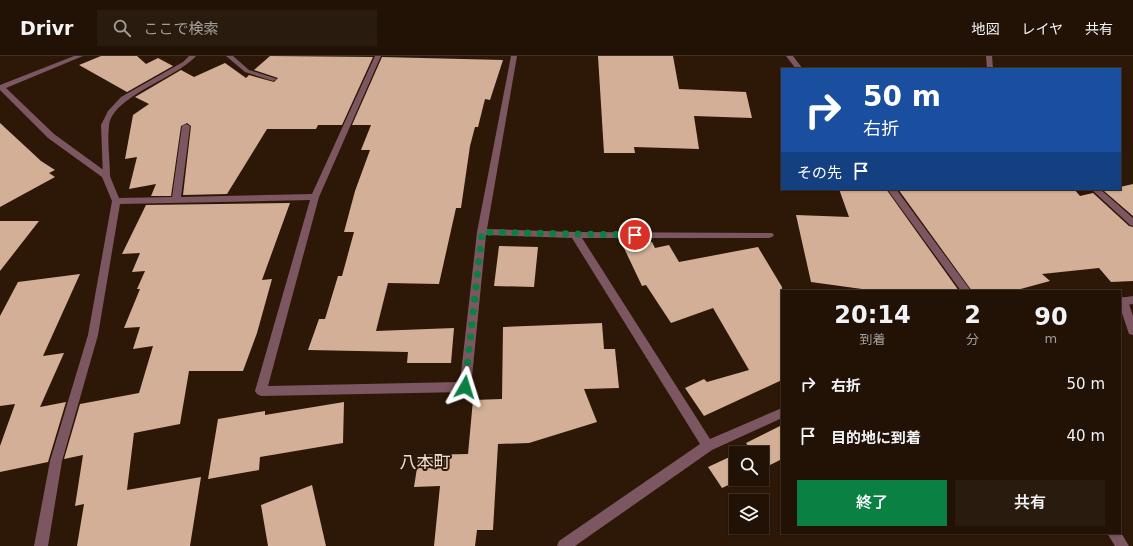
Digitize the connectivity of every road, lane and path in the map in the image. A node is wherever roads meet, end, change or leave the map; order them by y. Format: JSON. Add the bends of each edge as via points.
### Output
{"nodes":[{"id":1,"x":80,"y":56,"type":"edge"},
{"id":2,"x":193,"y":56,"type":"edge"},
{"id":3,"x":228,"y":56,"type":"edge"},
{"id":4,"x":378,"y":56,"type":"edge"},
{"id":5,"x":514,"y":56,"type":"edge"},
{"id":6,"x":789,"y":56,"type":"edge"},
{"id":7,"x":989,"y":56,"type":"edge"},
{"id":8,"x":799,"y":68,"type":"edge"},
{"id":9,"x":990,"y":68,"type":"edge"},
{"id":10,"x":273,"y":79,"type":"dead end"},
{"id":11,"x":1,"y":87,"type":"edge"},
{"id":12,"x":186,"y":126,"type":"dead end"},
{"id":13,"x":106,"y":176,"type":"junction"},
{"id":14,"x":892,"y":190,"type":"edge"},
{"id":15,"x":1096,"y":190,"type":"edge"},
{"id":16,"x":315,"y":196,"type":"junction"},
{"id":17,"x":176,"y":200,"type":"junction"},
{"id":18,"x":116,"y":201,"type":"junction"},
{"id":19,"x":1133,"y":223,"type":"edge"},
{"id":20,"x":482,"y":232,"type":"junction"},
{"id":21,"x":575,"y":235,"type":"junction"},
{"id":22,"x":769,"y":235,"type":"dead end"},
{"id":23,"x":965,"y":290,"type":"edge"},
{"id":24,"x":1125,"y":301,"type":"edge"},
{"id":25,"x":1133,"y":331,"type":"edge"},
{"id":26,"x":781,"y":413,"type":"edge"},
{"id":27,"x":708,"y":446,"type":"junction"},
{"id":28,"x":1115,"y":534,"type":"edge"},
{"id":29,"x":41,"y":546,"type":"edge"},
{"id":30,"x":564,"y":546,"type":"edge"},
{"id":31,"x":1122,"y":546,"type":"edge"}],
"edges":[{"from":1,"to":11,"type":"street"},
{"from":2,"to":13,"type":"street","via":[[124,99],[112,111],[105,125]]},
{"from":3,"to":10,"type":"street","via":[[247,71]]},
{"from":4,"to":16,"type":"street"},
{"from":5,"to":20,"type":"street"},
{"from":6,"to":8,"type":"street"},
{"from":7,"to":9,"type":"street"},
{"from":11,"to":13,"type":"street","via":[[51,136]]},
{"from":12,"to":17,"type":"street"},
{"from":13,"to":18,"type":"street"},
{"from":14,"to":23,"type":"street"},
{"from":15,"to":19,"type":"street"},
{"from":16,"to":17,"type":"street"},
{"from":16,"to":20,"type":"street","via":[[261,391],[465,387]]},
{"from":17,"to":18,"type":"street"},
{"from":18,"to":29,"type":"street","via":[[93,335],[56,461]]},
{"from":20,"to":21,"type":"street"},
{"from":21,"to":22,"type":"street"},
{"from":21,"to":27,"type":"street"},
{"from":24,"to":25,"type":"street"},
{"from":26,"to":27,"type":"street"},
{"from":27,"to":30,"type":"street"},
{"from":28,"to":31,"type":"street"}]}
